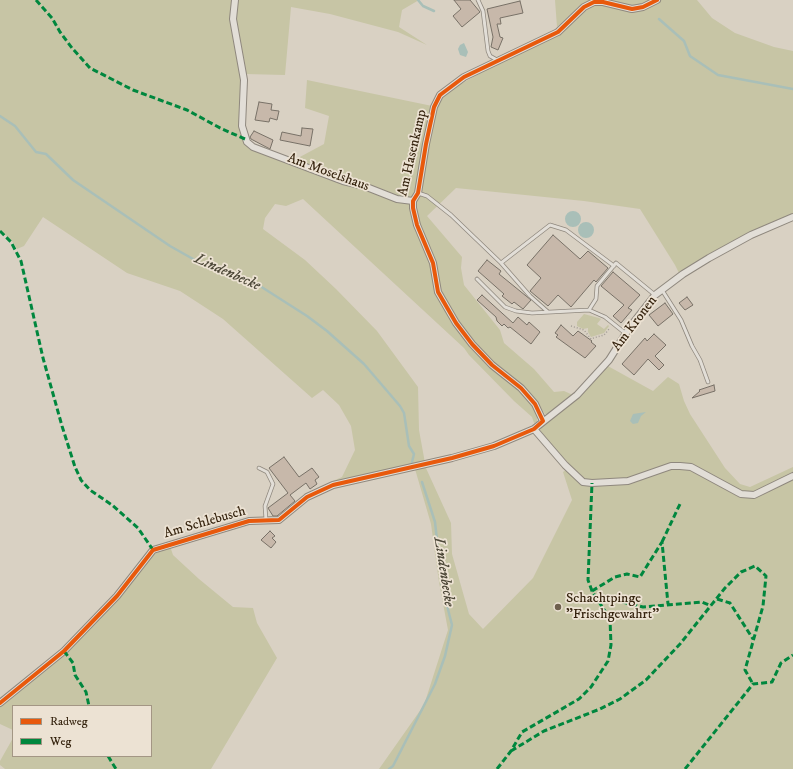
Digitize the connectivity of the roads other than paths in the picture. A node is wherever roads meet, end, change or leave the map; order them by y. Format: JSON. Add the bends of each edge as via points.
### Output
{"nodes":[{"id":1,"x":235,"y":0,"type":"edge"},
{"id":2,"x":478,"y":0,"type":"edge"},
{"id":3,"x":657,"y":0,"type":"edge"},
{"id":4,"x":497,"y":60,"type":"junction"},
{"id":5,"x":418,"y":193,"type":"junction"},
{"id":6,"x":413,"y":201,"type":"junction"},
{"id":7,"x":793,"y":217,"type":"edge"},
{"id":8,"x":501,"y":263,"type":"junction"},
{"id":9,"x":614,"y":266,"type":"junction"},
{"id":10,"x":477,"y":279,"type":"dead end"},
{"id":11,"x":662,"y":290,"type":"junction"},
{"id":12,"x":655,"y":295,"type":"junction"},
{"id":13,"x":589,"y":310,"type":"junction"},
{"id":14,"x":548,"y":312,"type":"junction"},
{"id":15,"x":626,"y":333,"type":"junction"},
{"id":16,"x":708,"y":382,"type":"dead end"},
{"id":17,"x":544,"y":421,"type":"junction"},
{"id":18,"x":534,"y":429,"type":"junction"},
{"id":19,"x":259,"y":468,"type":"dead end"},
{"id":20,"x":793,"y":476,"type":"edge"},
{"id":21,"x":266,"y":520,"type":"junction"},
{"id":22,"x":0,"y":703,"type":"edge"}],
"edges":[{"from":1,"to":6,"type":"street","name":"Am Moselshaus","via":[[233,20],[244,80],[242,126],[245,139],[254,147],[343,181],[397,199]]},
{"from":2,"to":4,"type":"lane","via":[[484,11],[488,51],[490,56]]},
{"from":3,"to":4,"type":"street","name":"Am Hasenkamp","via":[[632,9],[594,2],[543,41]]},
{"from":4,"to":5,"type":"street","name":"Am Hasenkamp","via":[[440,95],[434,107]]},
{"from":5,"to":6,"type":"street","name":"Am Hasenkamp"},
{"from":5,"to":8,"type":"lane","via":[[427,196],[451,215]]},
{"from":6,"to":17,"type":"street","name":"Am Hasenkamp","via":[[417,225],[433,263],[435,282],[443,302],[472,344],[492,365],[521,388],[535,404]]},
{"from":7,"to":11,"type":"street","name":"Am Kronen","via":[[751,235],[683,274]]},
{"from":8,"to":9,"type":"lane","via":[[550,225],[566,230]]},
{"from":8,"to":14,"type":"lane"},
{"from":9,"to":12,"type":"lane","via":[[616,263]]},
{"from":9,"to":13,"type":"lane","via":[[597,286],[596,299]]},
{"from":10,"to":14,"type":"lane","via":[[505,307],[532,313]]},
{"from":11,"to":12,"type":"street","name":"Am Kronen"},
{"from":11,"to":16,"type":"lane","via":[[681,320]]},
{"from":12,"to":15,"type":"street","name":"Am Kronen"},
{"from":13,"to":14,"type":"lane"},
{"from":13,"to":15,"type":"lane","via":[[605,317]]},
{"from":15,"to":17,"type":"street","name":"Am Kronen","via":[[608,360],[577,395]]},
{"from":17,"to":18,"type":"street","name":"Am Kronen"},
{"from":18,"to":20,"type":"street","via":[[583,482],[628,481],[671,466],[680,466],[691,467],[741,494],[754,495]]},
{"from":18,"to":21,"type":"street","name":"Am Schlebusch","via":[[508,441],[466,454],[332,485],[306,497],[283,518]]},
{"from":19,"to":21,"type":"lane","via":[[268,472],[273,484],[265,506]]},
{"from":21,"to":22,"type":"street","name":"Am Schlebusch","via":[[242,523],[153,550],[117,596],[64,651]]}]}
